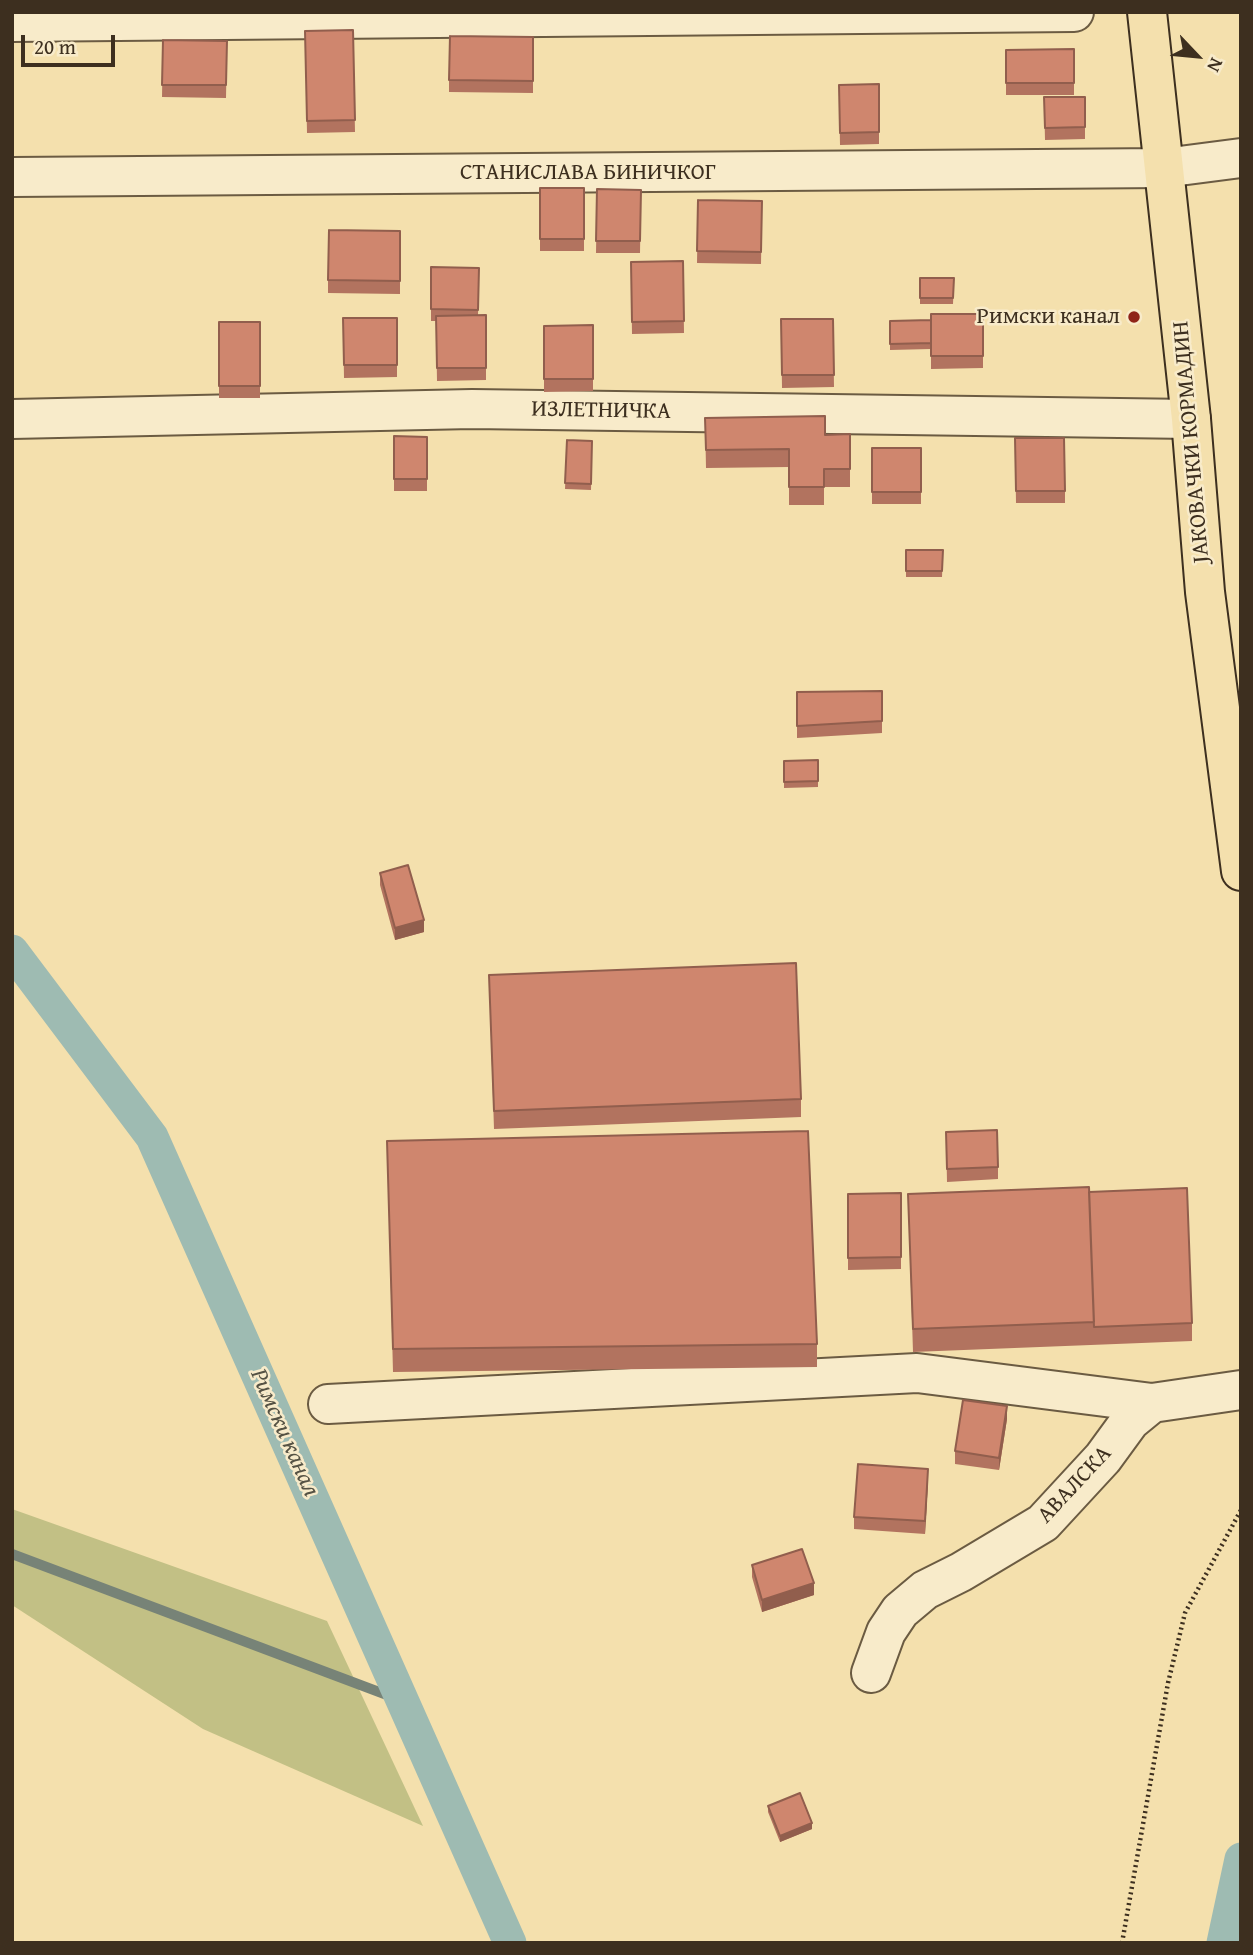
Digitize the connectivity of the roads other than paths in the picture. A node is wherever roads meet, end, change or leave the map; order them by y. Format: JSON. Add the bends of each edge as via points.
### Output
{"nodes":[{"id":1,"x":1074,"y":12,"type":"edge"},
{"id":2,"x":1147,"y":12,"type":"edge"},
{"id":3,"x":12,"y":22,"type":"edge"},
{"id":4,"x":1241,"y":158,"type":"edge"},
{"id":5,"x":1164,"y":168,"type":"junction"},
{"id":6,"x":12,"y":177,"type":"edge"},
{"id":7,"x":12,"y":419,"type":"edge"},
{"id":8,"x":1191,"y":419,"type":"junction"},
{"id":9,"x":1241,"y":871,"type":"edge"},
{"id":10,"x":1241,"y":1390,"type":"edge"},
{"id":11,"x":1152,"y":1403,"type":"junction"},
{"id":12,"x":328,"y":1404,"type":"dead end"},
{"id":13,"x":871,"y":1673,"type":"dead end"}],
"edges":[{"from":1,"to":3,"type":"street"},
{"from":2,"to":5,"type":"main road","name":"ЈАКОВАЧКИ КОРМАДИН"},
{"from":4,"to":5,"type":"street","name":"СТАНИСЛАВА БИНИЧКОГ"},
{"from":5,"to":6,"type":"street","name":"СТАНИСЛАВА БИНИЧКОГ"},
{"from":5,"to":8,"type":"main road","name":"ЈАКОВАЧКИ КОРМАДИН"},
{"from":7,"to":8,"type":"street","name":"ИЗЛЕТНИЧКА","via":[[472,409]]},
{"from":8,"to":9,"type":"main road","name":"ЈАКОВАЧКИ КОРМАДИН","via":[[1205,592]]},
{"from":10,"to":11,"type":"street"},
{"from":11,"to":12,"type":"street","via":[[917,1373]]},
{"from":11,"to":13,"type":"street","name":"АВАЛСКА","via":[[1130,1421],[1043,1523],[925,1590],[900,1612]]}]}
